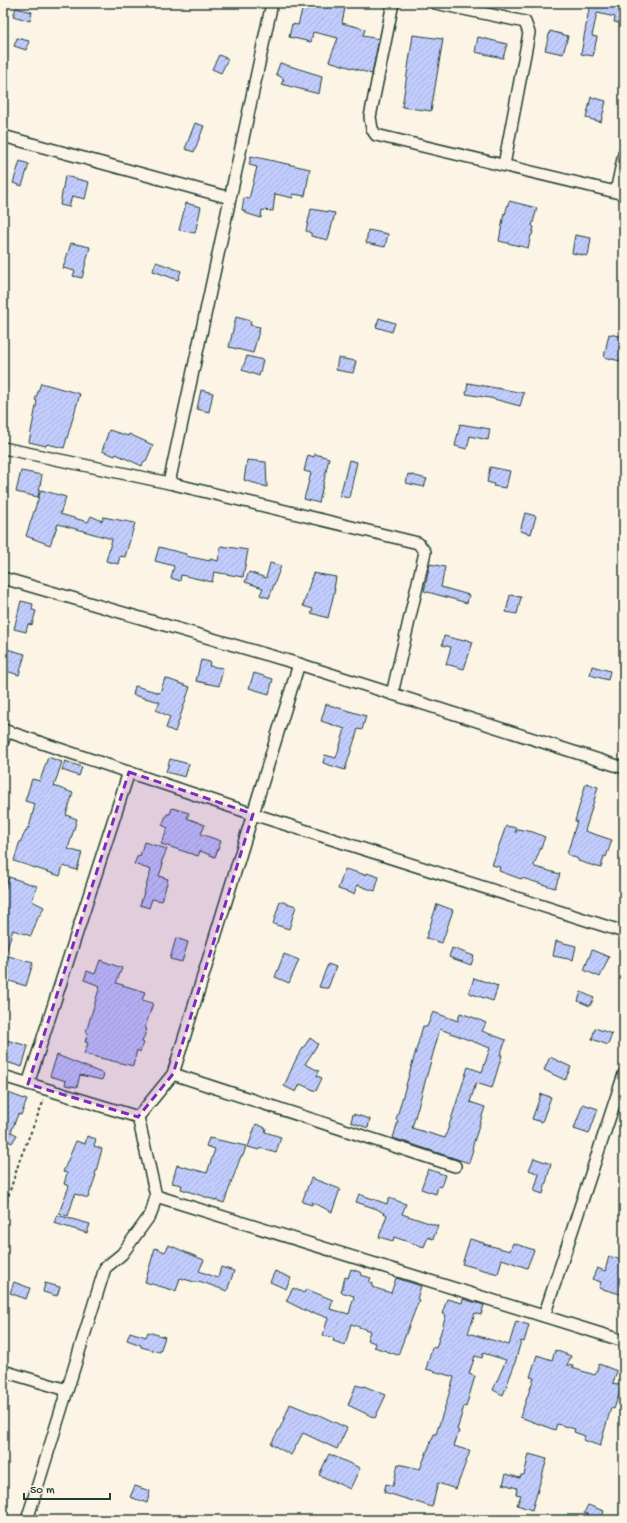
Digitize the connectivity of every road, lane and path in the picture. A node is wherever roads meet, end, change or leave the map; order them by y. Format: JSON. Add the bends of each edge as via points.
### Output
{"nodes":[{"id":1,"x":272,"y":3,"type":"edge"},
{"id":2,"x":393,"y":3,"type":"edge"},
{"id":3,"x":435,"y":3,"type":"edge"},
{"id":4,"x":3,"y":136,"type":"edge"},
{"id":5,"x":624,"y":154,"type":"edge"},
{"id":6,"x":504,"y":165,"type":"junction"},
{"id":7,"x":620,"y":193,"type":"edge"},
{"id":8,"x":230,"y":198,"type":"junction"},
{"id":9,"x":3,"y":448,"type":"edge"},
{"id":10,"x":169,"y":483,"type":"junction"},
{"id":11,"x":3,"y":578,"type":"edge"},
{"id":12,"x":299,"y":664,"type":"junction"},
{"id":13,"x":392,"y":694,"type":"junction"},
{"id":14,"x":4,"y":734,"type":"edge"},
{"id":15,"x":624,"y":768,"type":"edge"},
{"id":16,"x":129,"y":772,"type":"junction"},
{"id":17,"x":253,"y":814,"type":"junction"},
{"id":18,"x":624,"y":932,"type":"edge"},
{"id":19,"x":173,"y":1074,"type":"junction"},
{"id":20,"x":624,"y":1074,"type":"edge"},
{"id":21,"x":3,"y":1076,"type":"edge"},
{"id":22,"x":28,"y":1084,"type":"junction"},
{"id":23,"x":48,"y":1090,"type":"junction"},
{"id":24,"x":138,"y":1117,"type":"junction"},
{"id":25,"x":455,"y":1166,"type":"dead end"},
{"id":26,"x":156,"y":1196,"type":"junction"},
{"id":27,"x":3,"y":1212,"type":"edge"},
{"id":28,"x":544,"y":1316,"type":"junction"},
{"id":29,"x":624,"y":1341,"type":"edge"},
{"id":30,"x":3,"y":1371,"type":"edge"},
{"id":31,"x":67,"y":1390,"type":"junction"},
{"id":32,"x":27,"y":1520,"type":"edge"}],
"edges":[{"from":1,"to":8,"type":"street"},
{"from":2,"to":6,"type":"street","via":[[370,117],[376,135]]},
{"from":3,"to":6,"type":"street","via":[[525,22],[529,33]]},
{"from":4,"to":8,"type":"street"},
{"from":5,"to":7,"type":"street"},
{"from":6,"to":7,"type":"street"},
{"from":8,"to":10,"type":"street"},
{"from":9,"to":10,"type":"street"},
{"from":10,"to":13,"type":"street","via":[[418,543],[425,552]]},
{"from":11,"to":12,"type":"street"},
{"from":12,"to":13,"type":"street"},
{"from":12,"to":17,"type":"street"},
{"from":13,"to":15,"type":"street"},
{"from":14,"to":16,"type":"street"},
{"from":16,"to":17,"type":"street"},
{"from":16,"to":22,"type":"street"},
{"from":17,"to":18,"type":"street"},
{"from":17,"to":19,"type":"street"},
{"from":19,"to":24,"type":"street"},
{"from":19,"to":25,"type":"street"},
{"from":20,"to":28,"type":"street"},
{"from":21,"to":22,"type":"street"},
{"from":22,"to":23,"type":"street"},
{"from":23,"to":24,"type":"street"},
{"from":23,"to":27,"type":"path","via":[[20,1159]]},
{"from":24,"to":26,"type":"street"},
{"from":26,"to":28,"type":"street"},
{"from":26,"to":31,"type":"street","via":[[151,1214],[122,1254],[105,1268]]},
{"from":28,"to":29,"type":"street"},
{"from":30,"to":31,"type":"street"},
{"from":31,"to":32,"type":"street"}]}
